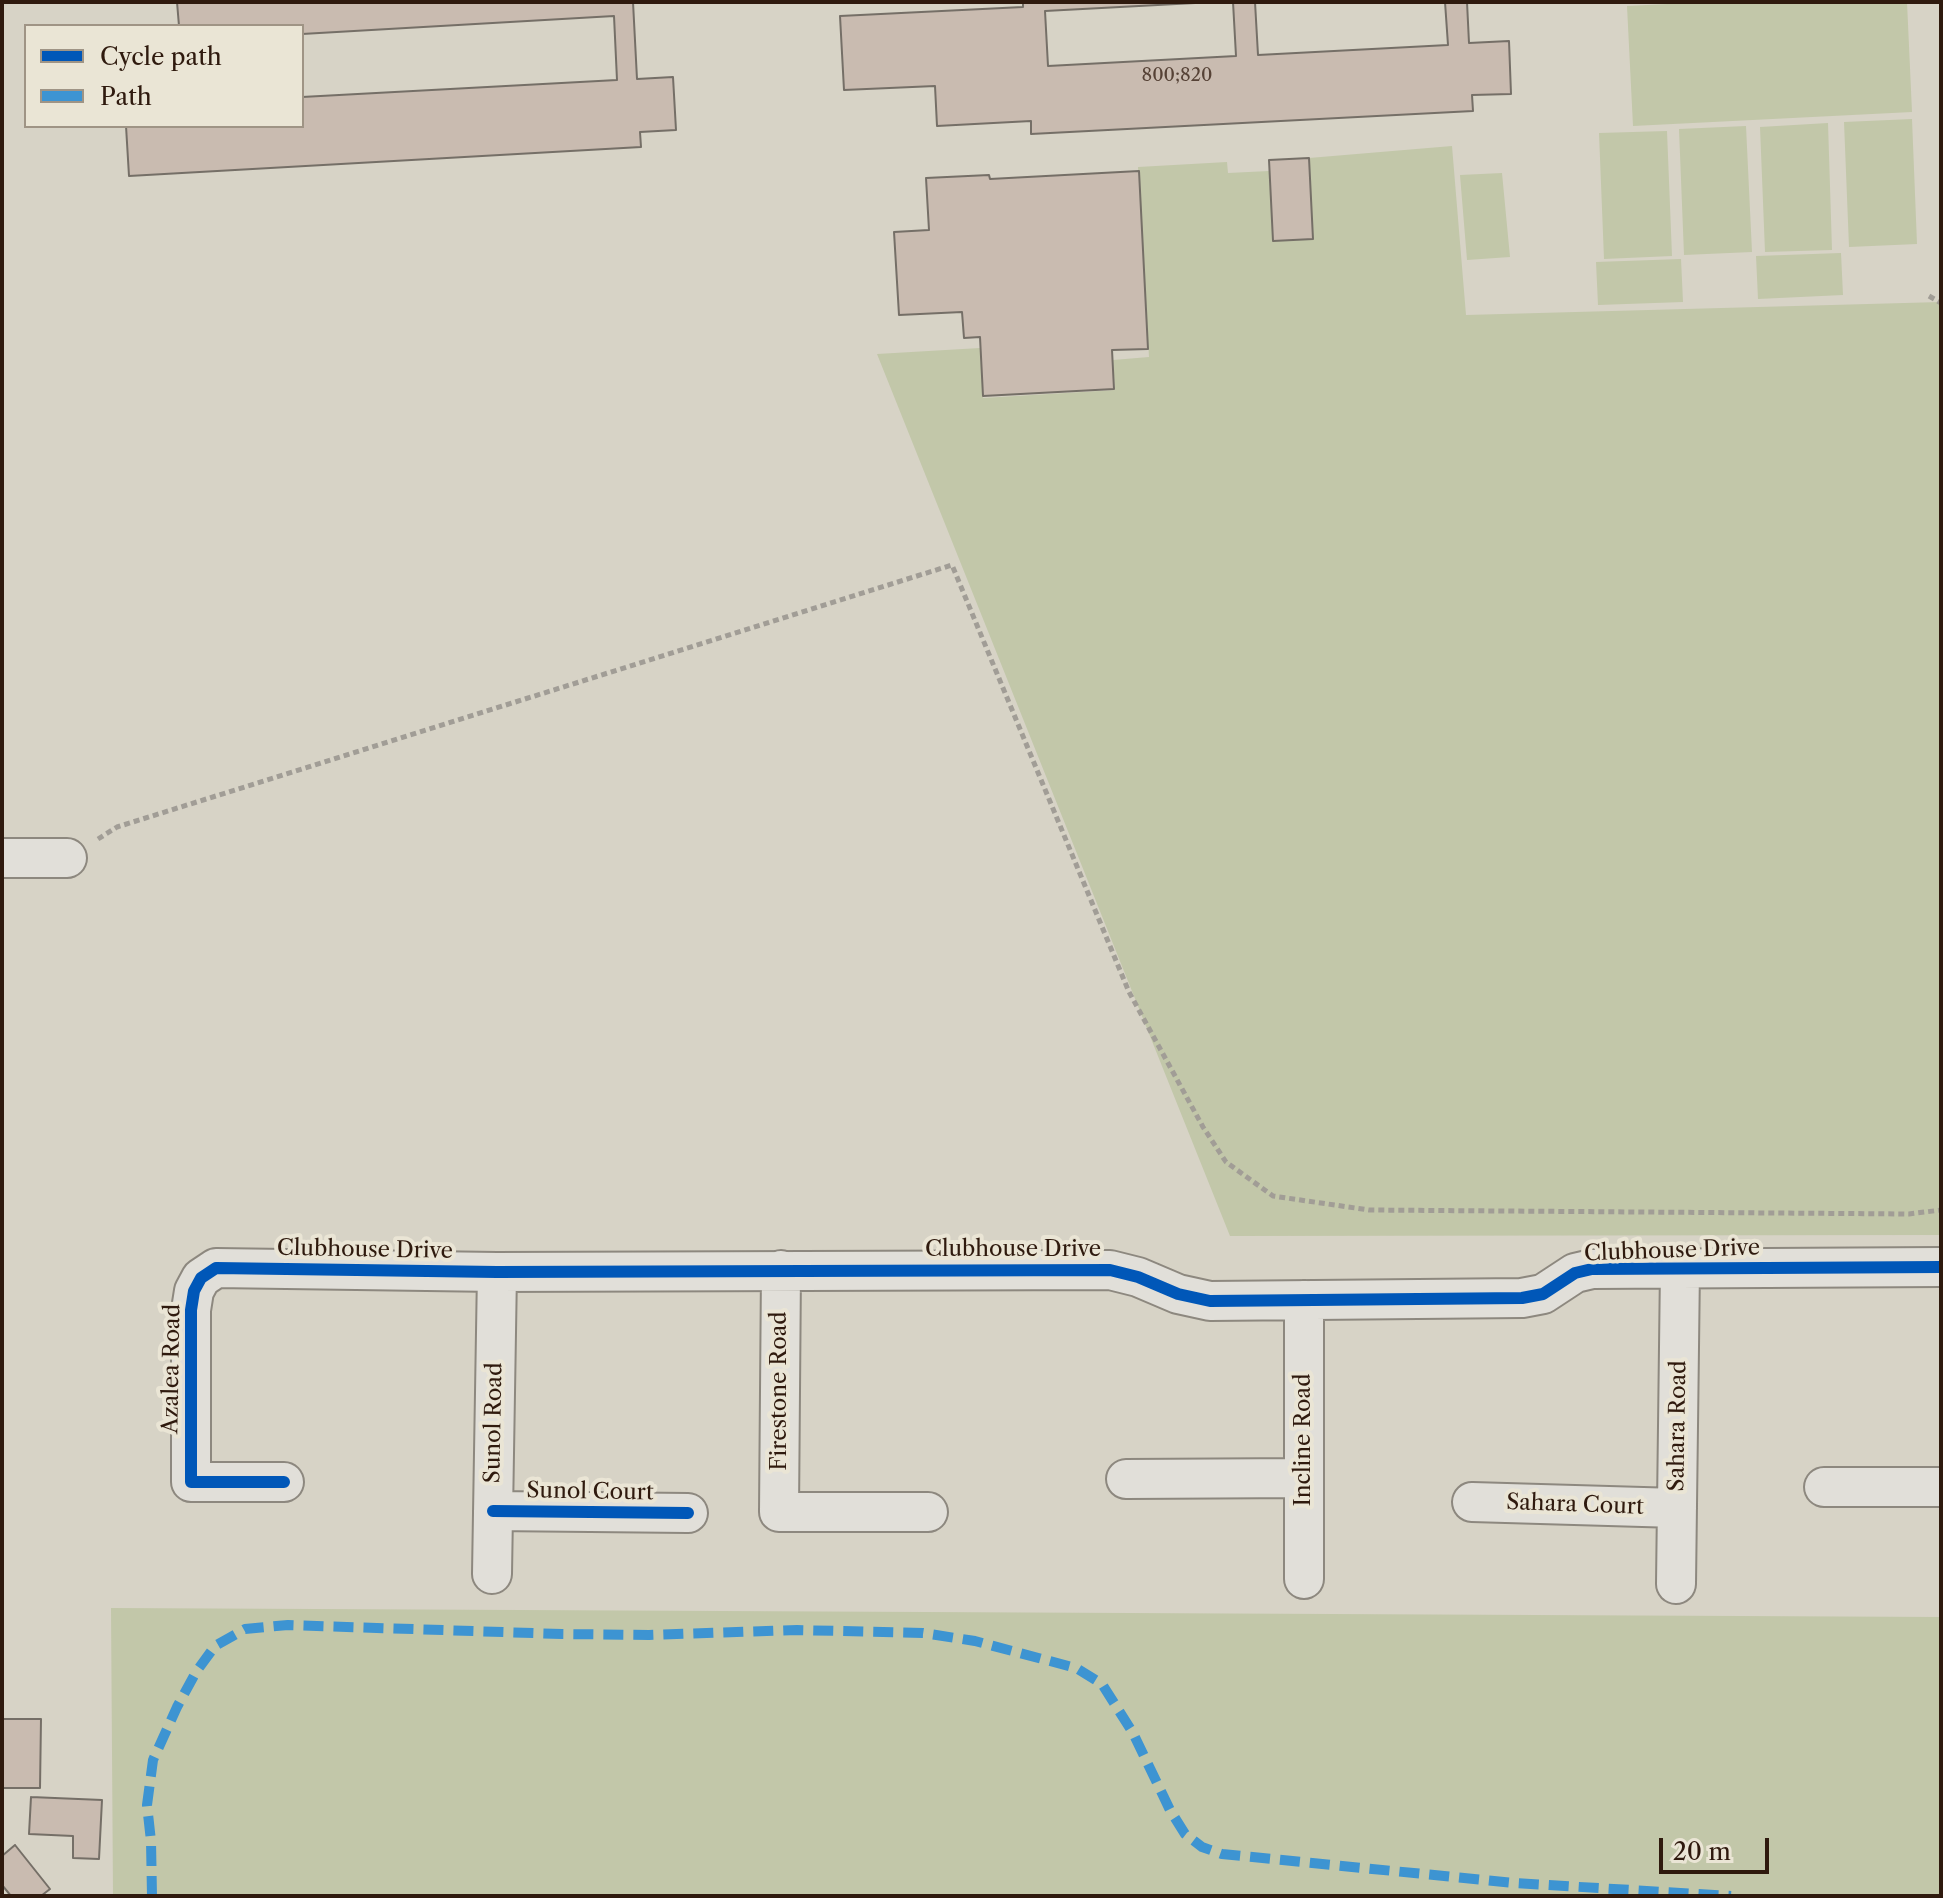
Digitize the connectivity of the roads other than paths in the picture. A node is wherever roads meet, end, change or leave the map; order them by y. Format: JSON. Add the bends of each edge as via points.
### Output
{"nodes":[{"id":1,"x":2,"y":858,"type":"edge"},
{"id":2,"x":67,"y":858,"type":"road end"},
{"id":3,"x":1941,"y":1267,"type":"edge"},
{"id":4,"x":216,"y":1268,"type":"joint"},
{"id":5,"x":1680,"y":1268,"type":"junction"},
{"id":6,"x":781,"y":1270,"type":"junction"},
{"id":7,"x":497,"y":1272,"type":"junction"},
{"id":8,"x":1304,"y":1300,"type":"junction"},
{"id":9,"x":1304,"y":1478,"type":"junction"},
{"id":10,"x":1126,"y":1479,"type":"dead end"},
{"id":11,"x":284,"y":1482,"type":"dead end"},
{"id":12,"x":1824,"y":1487,"type":"dead end"},
{"id":13,"x":1941,"y":1487,"type":"edge"},
{"id":14,"x":1472,"y":1502,"type":"dead end"},
{"id":15,"x":1677,"y":1508,"type":"junction"},
{"id":16,"x":493,"y":1511,"type":"junction"},
{"id":17,"x":928,"y":1512,"type":"dead end"},
{"id":18,"x":688,"y":1513,"type":"dead end"},
{"id":19,"x":492,"y":1574,"type":"dead end"},
{"id":20,"x":1304,"y":1579,"type":"dead end"},
{"id":21,"x":1676,"y":1584,"type":"dead end"}],
"edges":[{"from":1,"to":2,"type":"street"},
{"from":3,"to":5,"type":"street","name":"Clubhouse Drive"},
{"from":4,"to":7,"type":"street","name":"Clubhouse Drive"},
{"from":4,"to":11,"type":"street","name":"Azalea Road","via":[[201,1278],[191,1310],[191,1482]]},
{"from":5,"to":8,"type":"street","name":"Clubhouse Drive","via":[[1592,1269],[1575,1273],[1543,1294],[1522,1298]]},
{"from":5,"to":15,"type":"street","name":"Sahara Road"},
{"from":6,"to":7,"type":"street","name":"Clubhouse Drive"},
{"from":6,"to":8,"type":"street","name":"Clubhouse Drive","via":[[1110,1270],[1210,1301]]},
{"from":6,"to":17,"type":"street","name":"Firestone Road","via":[[779,1512]]},
{"from":7,"to":16,"type":"street","name":"Sunol Road"},
{"from":8,"to":9,"type":"street","name":"Incline Road"},
{"from":9,"to":10,"type":"street"},
{"from":9,"to":20,"type":"street","name":"Incline Road"},
{"from":12,"to":13,"type":"street"},
{"from":14,"to":15,"type":"street","name":"Sahara Court"},
{"from":15,"to":21,"type":"street","name":"Sahara Road"},
{"from":16,"to":18,"type":"street","name":"Sunol Court"},
{"from":16,"to":19,"type":"street","name":"Sunol Road"}]}
